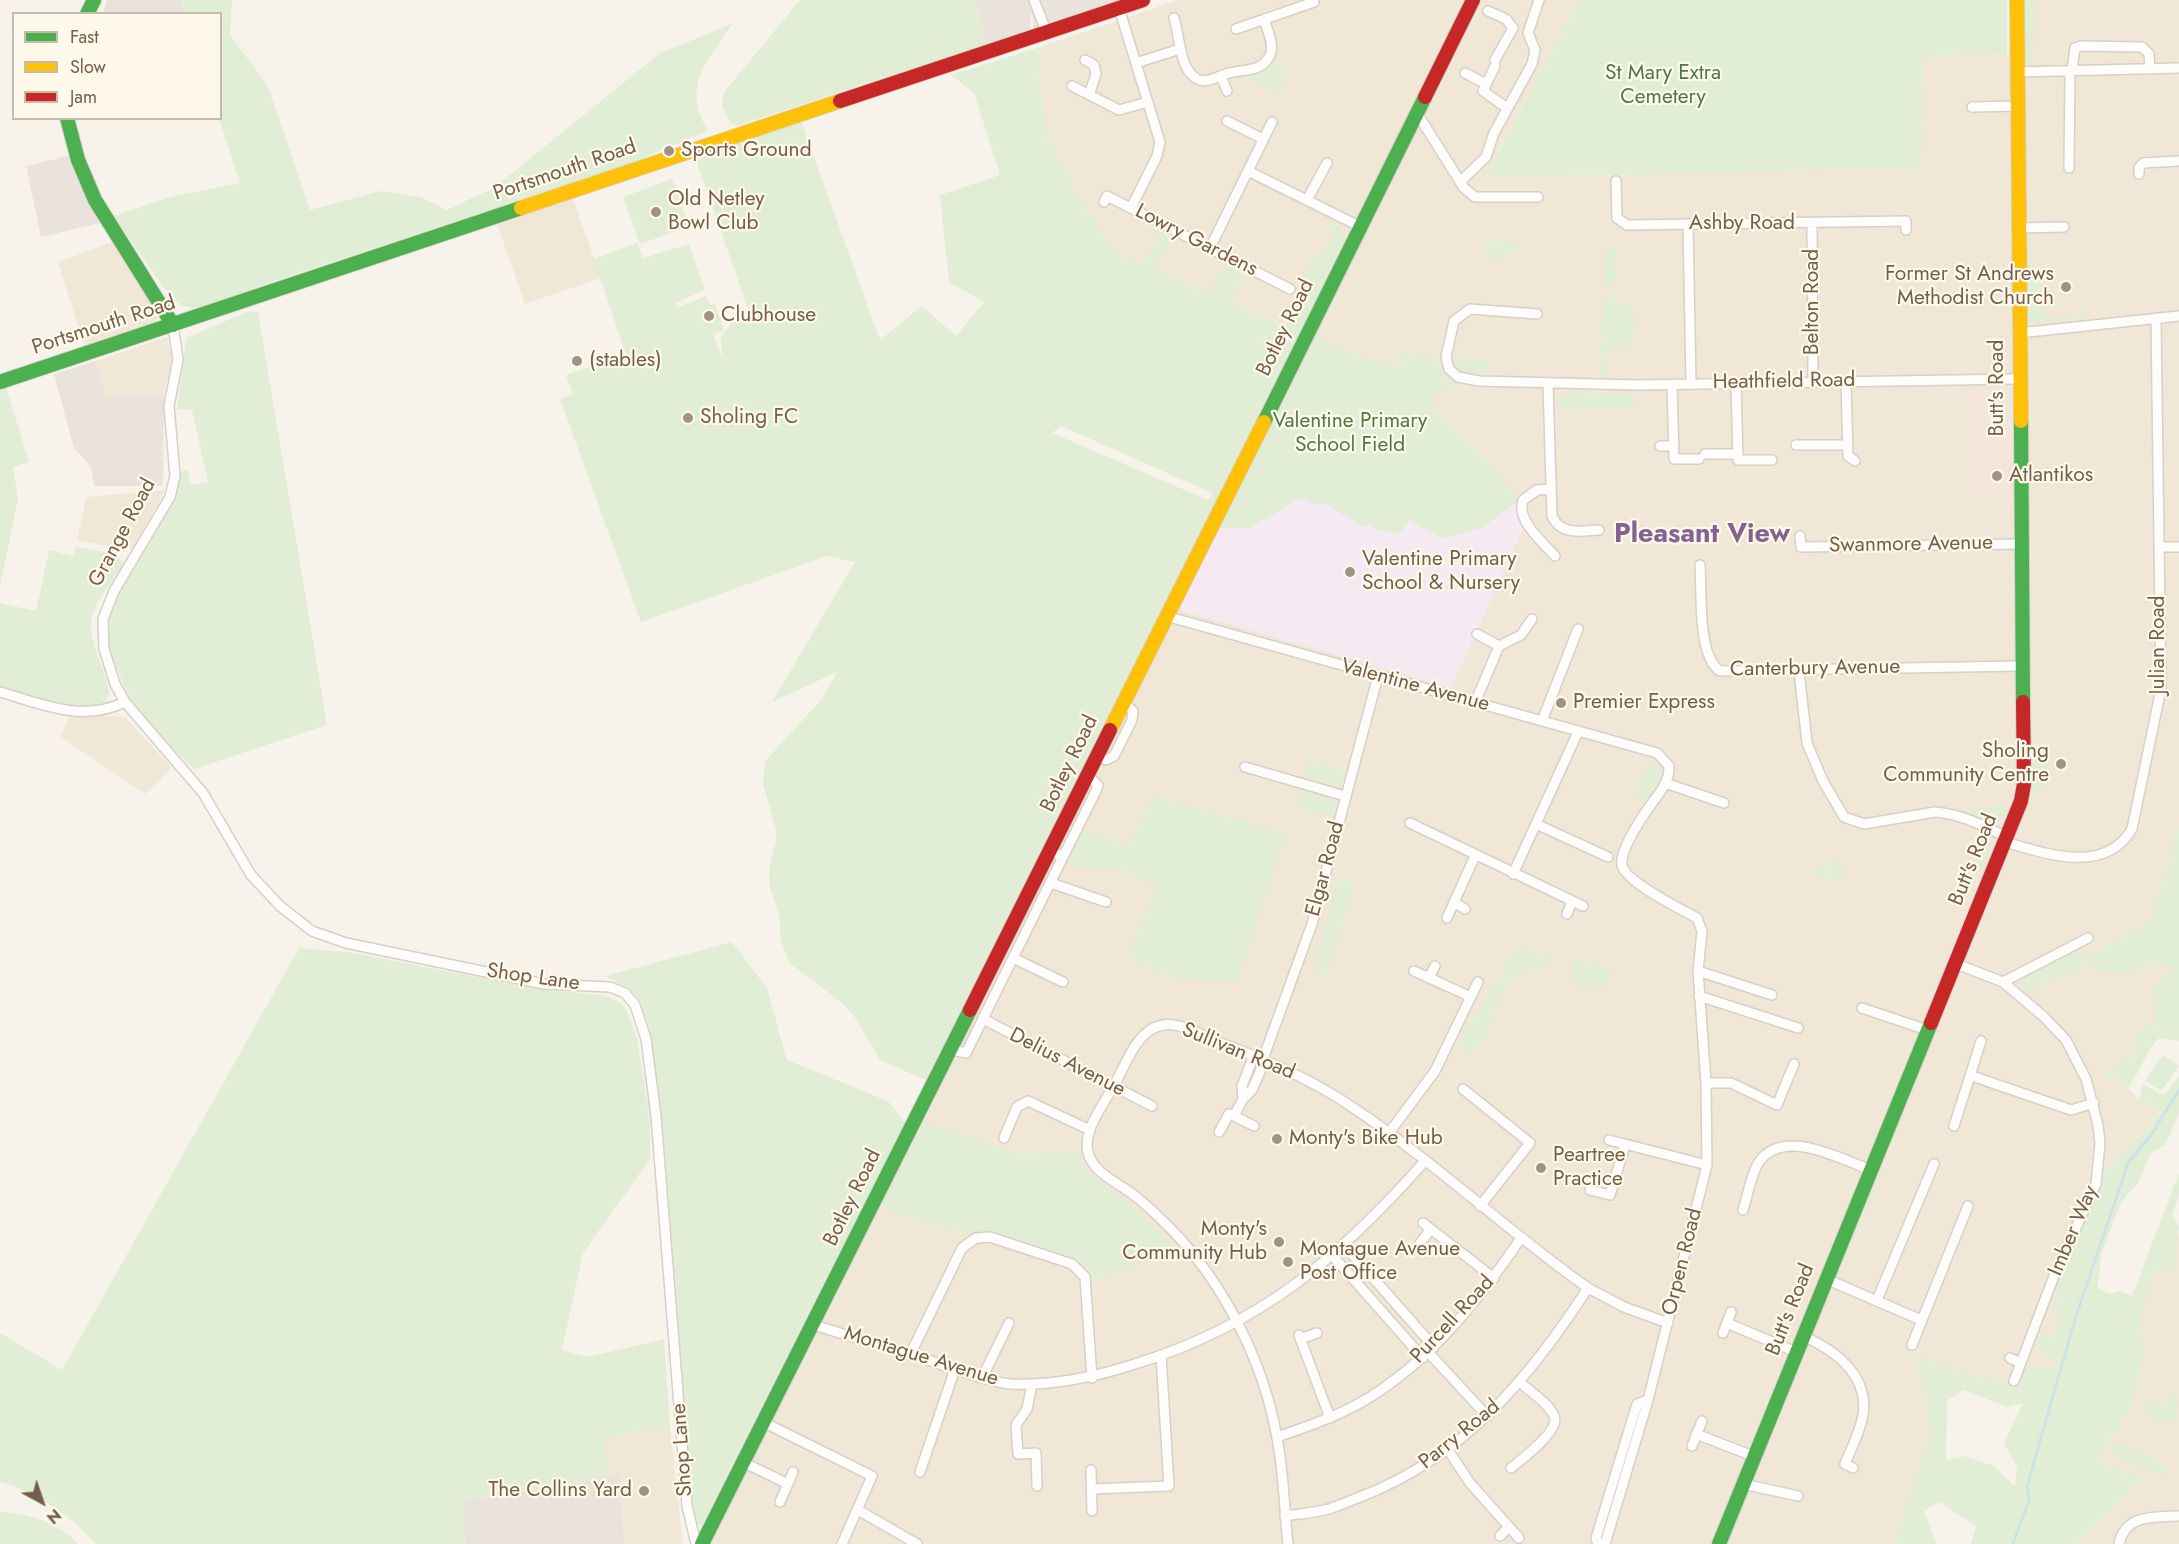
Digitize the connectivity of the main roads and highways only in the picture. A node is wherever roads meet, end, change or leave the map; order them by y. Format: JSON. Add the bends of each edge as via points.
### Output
{"nodes":[{"id":1,"x":1143,"y":0,"type":"edge"},
{"id":2,"x":1473,"y":0,"type":"edge"},
{"id":3,"x":2017,"y":0,"type":"edge"},
{"id":4,"x":68,"y":120,"type":"edge"},
{"id":5,"x":173,"y":325,"type":"junction"},
{"id":6,"x":0,"y":382,"type":"edge"},
{"id":7,"x":702,"y":1544,"type":"edge"},
{"id":8,"x":1719,"y":1544,"type":"edge"}],
"edges":[{"from":1,"to":5,"type":"main road","name":"Portsmouth Road"},
{"from":2,"to":7,"type":"main road","name":"Botley Road"},
{"from":3,"to":8,"type":"main road","name":"Butt's Road","via":[[2024,783],[2021,801]]},
{"from":4,"to":5,"type":"main road","name":"Grange Road","via":[[78,162],[109,226],[163,303]]},
{"from":5,"to":6,"type":"main road","name":"Portsmouth Road"}]}
